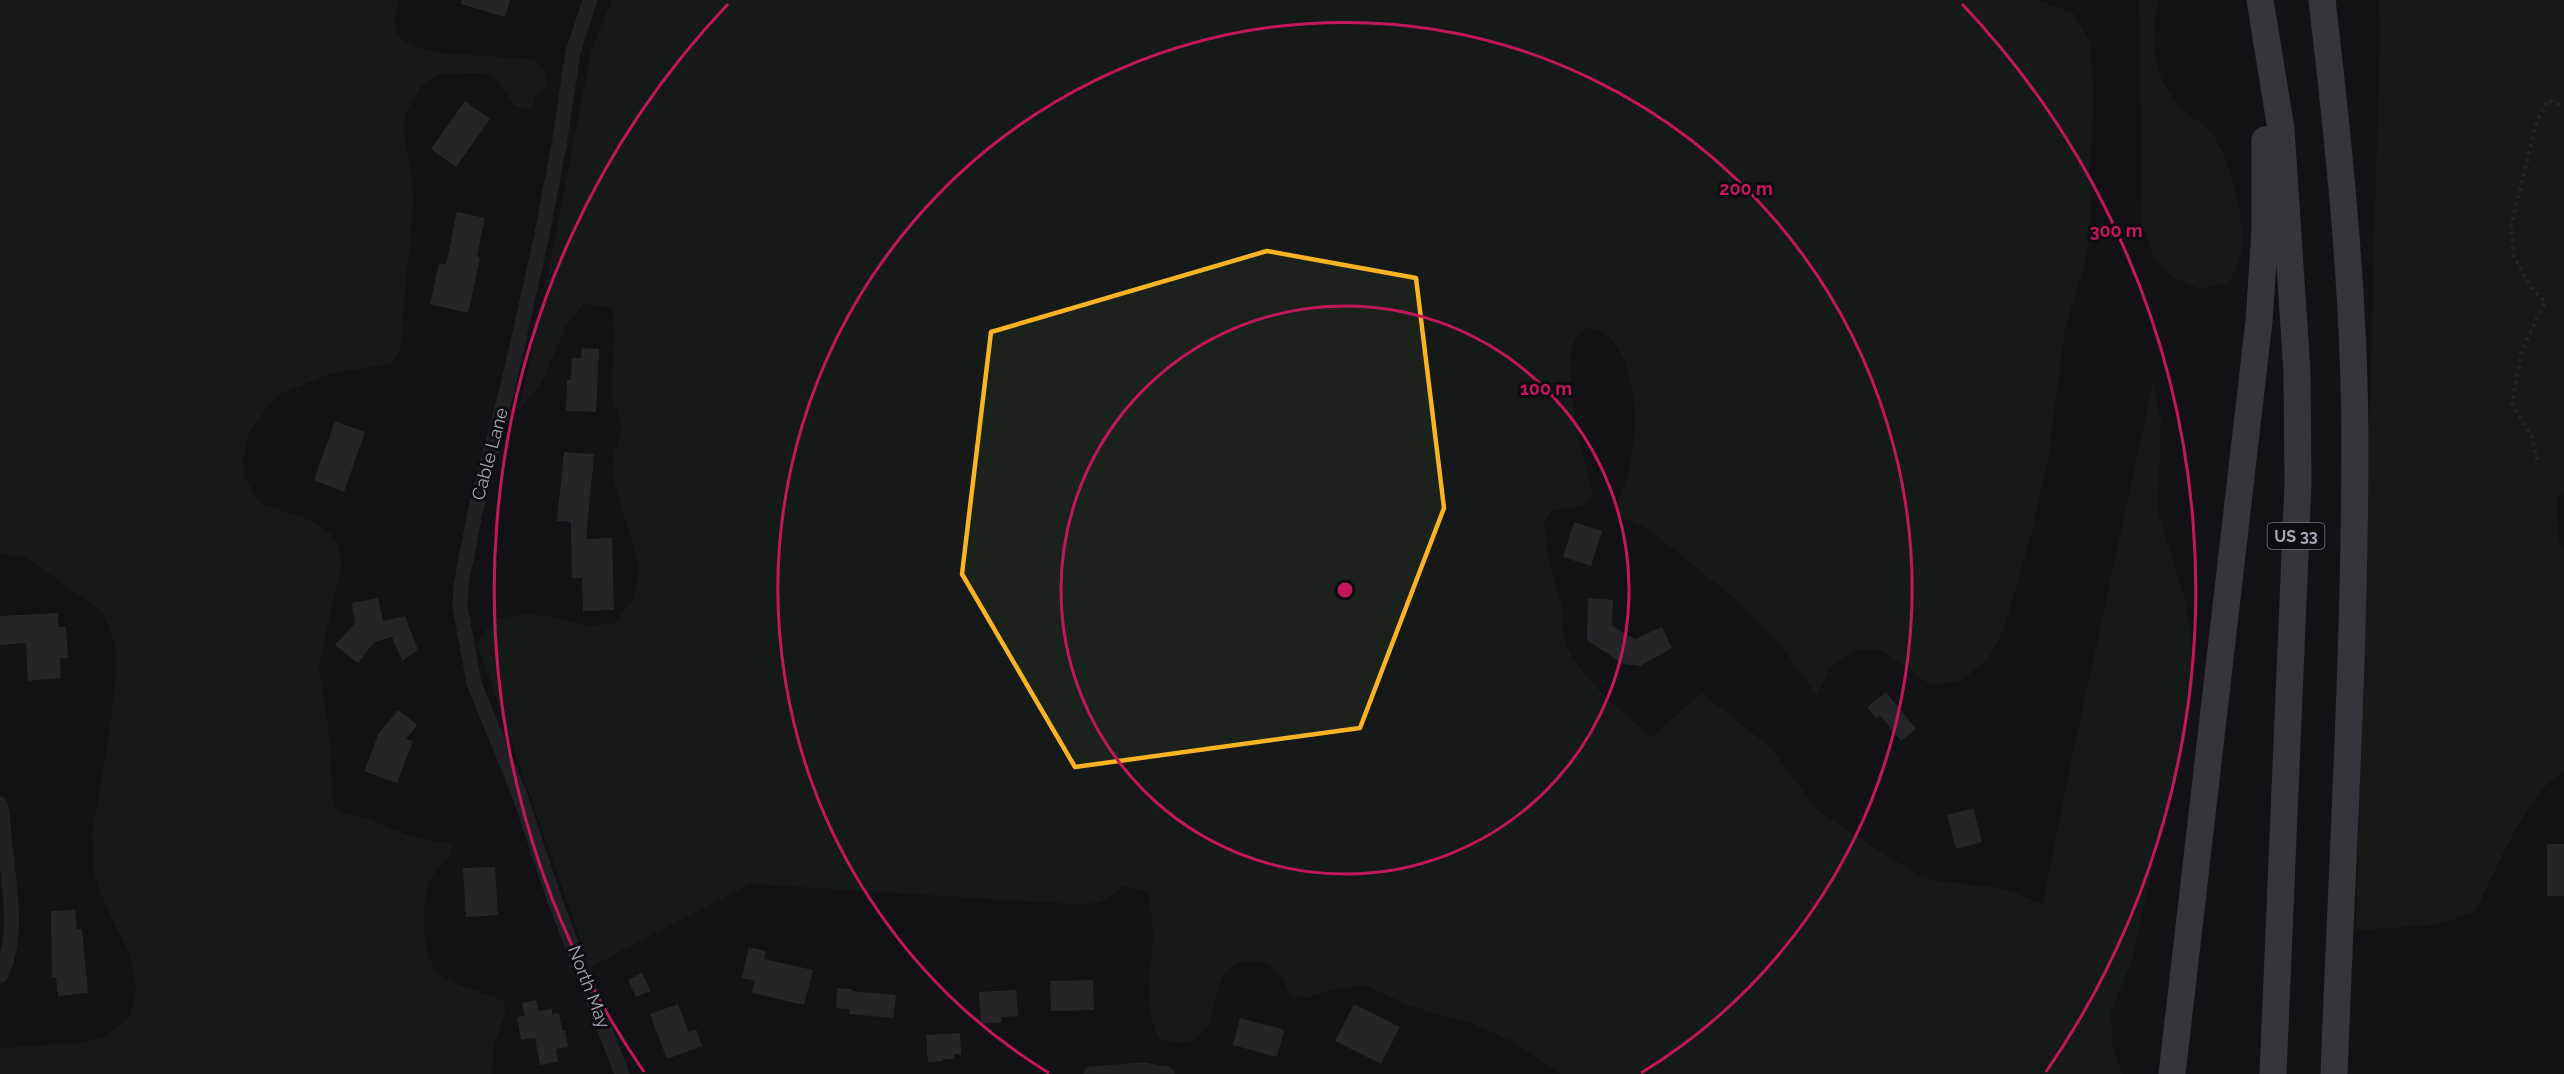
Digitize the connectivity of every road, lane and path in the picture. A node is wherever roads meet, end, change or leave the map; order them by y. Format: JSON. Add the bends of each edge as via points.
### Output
{"nodes":[{"id":1,"x":590,"y":0,"type":"edge"},
{"id":2,"x":2260,"y":0,"type":"edge"},
{"id":3,"x":2322,"y":0,"type":"edge"},
{"id":4,"x":2266,"y":36,"type":"junction"},
{"id":5,"x":2564,"y":107,"type":"edge"},
{"id":6,"x":2537,"y":460,"type":"dead end"},
{"id":7,"x":0,"y":804,"type":"edge"},
{"id":8,"x":555,"y":900,"type":"joint"},
{"id":9,"x":0,"y":976,"type":"edge"},
{"id":10,"x":622,"y":1074,"type":"edge"},
{"id":11,"x":1091,"y":1074,"type":"edge"},
{"id":12,"x":1167,"y":1074,"type":"edge"},
{"id":13,"x":2172,"y":1074,"type":"edge"},
{"id":14,"x":2273,"y":1074,"type":"edge"},
{"id":15,"x":2334,"y":1074,"type":"edge"}],
"edges":[{"from":1,"to":8,"type":"street","name":"Cable Lane","via":[[573,52],[541,239],[476,508],[460,607],[474,683],[520,796]]},
{"from":2,"to":4,"type":"highway","number":"US 33"},
{"from":3,"to":15,"type":"highway","via":[[2349,261],[2355,436]]},
{"from":4,"to":13,"type":"highway","via":[[2265,231],[2259,321]]},
{"from":4,"to":14,"type":"highway","number":"US 33","via":[[2281,129],[2298,372],[2298,483]]},
{"from":5,"to":6,"type":"path","via":[[2548,100],[2537,121],[2511,226],[2514,256],[2530,286],[2545,302],[2522,350],[2512,404],[2532,437]]},
{"from":7,"to":9,"type":"street","via":[[11,933],[6,965]]},
{"from":8,"to":10,"type":"street","name":"North May"},
{"from":11,"to":12,"type":"street","via":[[1142,1070]]}]}
